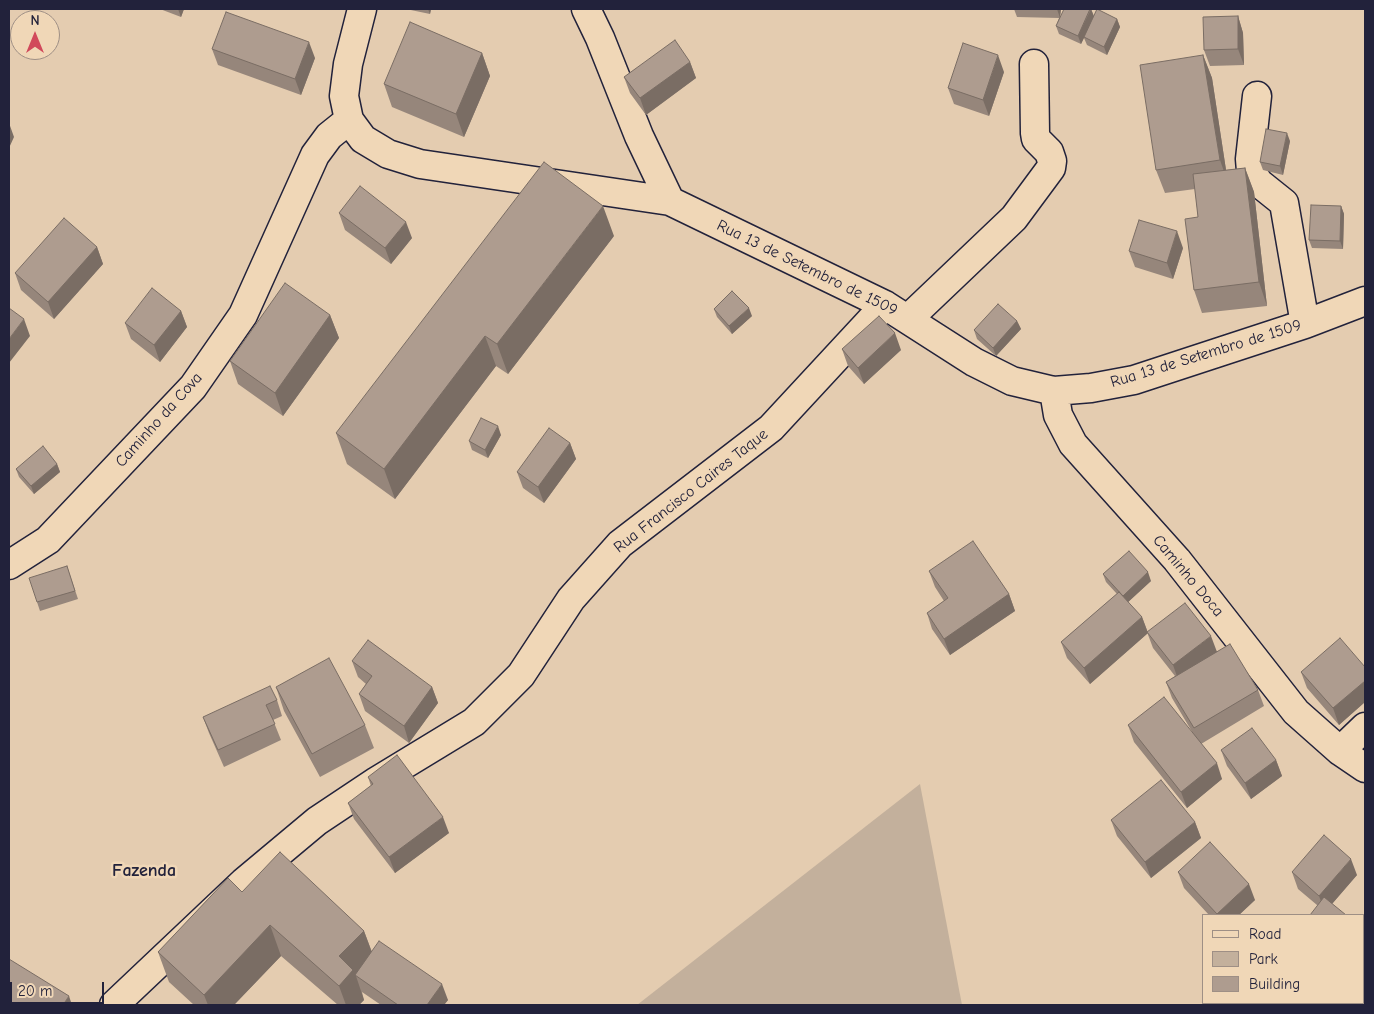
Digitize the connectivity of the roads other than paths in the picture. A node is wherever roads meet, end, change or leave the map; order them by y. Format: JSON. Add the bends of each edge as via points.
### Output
{"nodes":[{"id":1,"x":362,"y":9,"type":"edge"},
{"id":2,"x":586,"y":9,"type":"edge"},
{"id":3,"x":1034,"y":64,"type":"dead end"},
{"id":4,"x":1257,"y":96,"type":"dead end"},
{"id":5,"x":349,"y":120,"type":"junction"},
{"id":6,"x":670,"y":200,"type":"junction"},
{"id":7,"x":1365,"y":301,"type":"edge"},
{"id":8,"x":885,"y":305,"type":"junction"},
{"id":9,"x":909,"y":318,"type":"junction"},
{"id":10,"x":1305,"y":324,"type":"junction"},
{"id":11,"x":1054,"y":390,"type":"junction"},
{"id":12,"x":9,"y":565,"type":"edge"},
{"id":13,"x":1365,"y":727,"type":"edge"},
{"id":14,"x":1340,"y":752,"type":"junction"},
{"id":15,"x":1365,"y":768,"type":"edge"},
{"id":16,"x":114,"y":1005,"type":"edge"}],
"edges":[{"from":1,"to":5,"type":"street","via":[[348,64],[344,96]]},
{"from":2,"to":6,"type":"street","via":[[638,136]]},
{"from":3,"to":9,"type":"street","via":[[1035,133],[1036,139],[1049,152],[1051,168],[1014,218]]},
{"from":4,"to":10,"type":"street","via":[[1251,171],[1259,183],[1284,203]]},
{"from":5,"to":6,"type":"street","via":[[363,139],[388,154],[420,164]]},
{"from":5,"to":12,"type":"street","name":"Caminho da Cova","via":[[329,136],[315,155],[243,316],[193,387],[48,540]]},
{"from":6,"to":8,"type":"street","name":"Rua 13 de Setembro de 1509"},
{"from":7,"to":10,"type":"street","name":"Rua 13 de Setembro de 1509"},
{"from":8,"to":9,"type":"street","name":"Rua 13 de Setembro de 1509"},
{"from":8,"to":16,"type":"street","name":"Rua Francisco Caires Taque","via":[[771,428],[620,544],[571,599],[521,675],[474,722],[317,821],[244,882]]},
{"from":9,"to":11,"type":"street","name":"Rua 13 de Setembro de 1509","via":[[974,362],[1012,381]]},
{"from":10,"to":11,"type":"street","name":"Rua 13 de Setembro de 1509","via":[[1134,380],[1091,388]]},
{"from":11,"to":14,"type":"street","name":"Caminho Doca","via":[[1058,415],[1073,444],[1177,560],[1296,712]]},
{"from":13,"to":14,"type":"street"},
{"from":14,"to":15,"type":"street","name":"Caminho Doca"}]}
